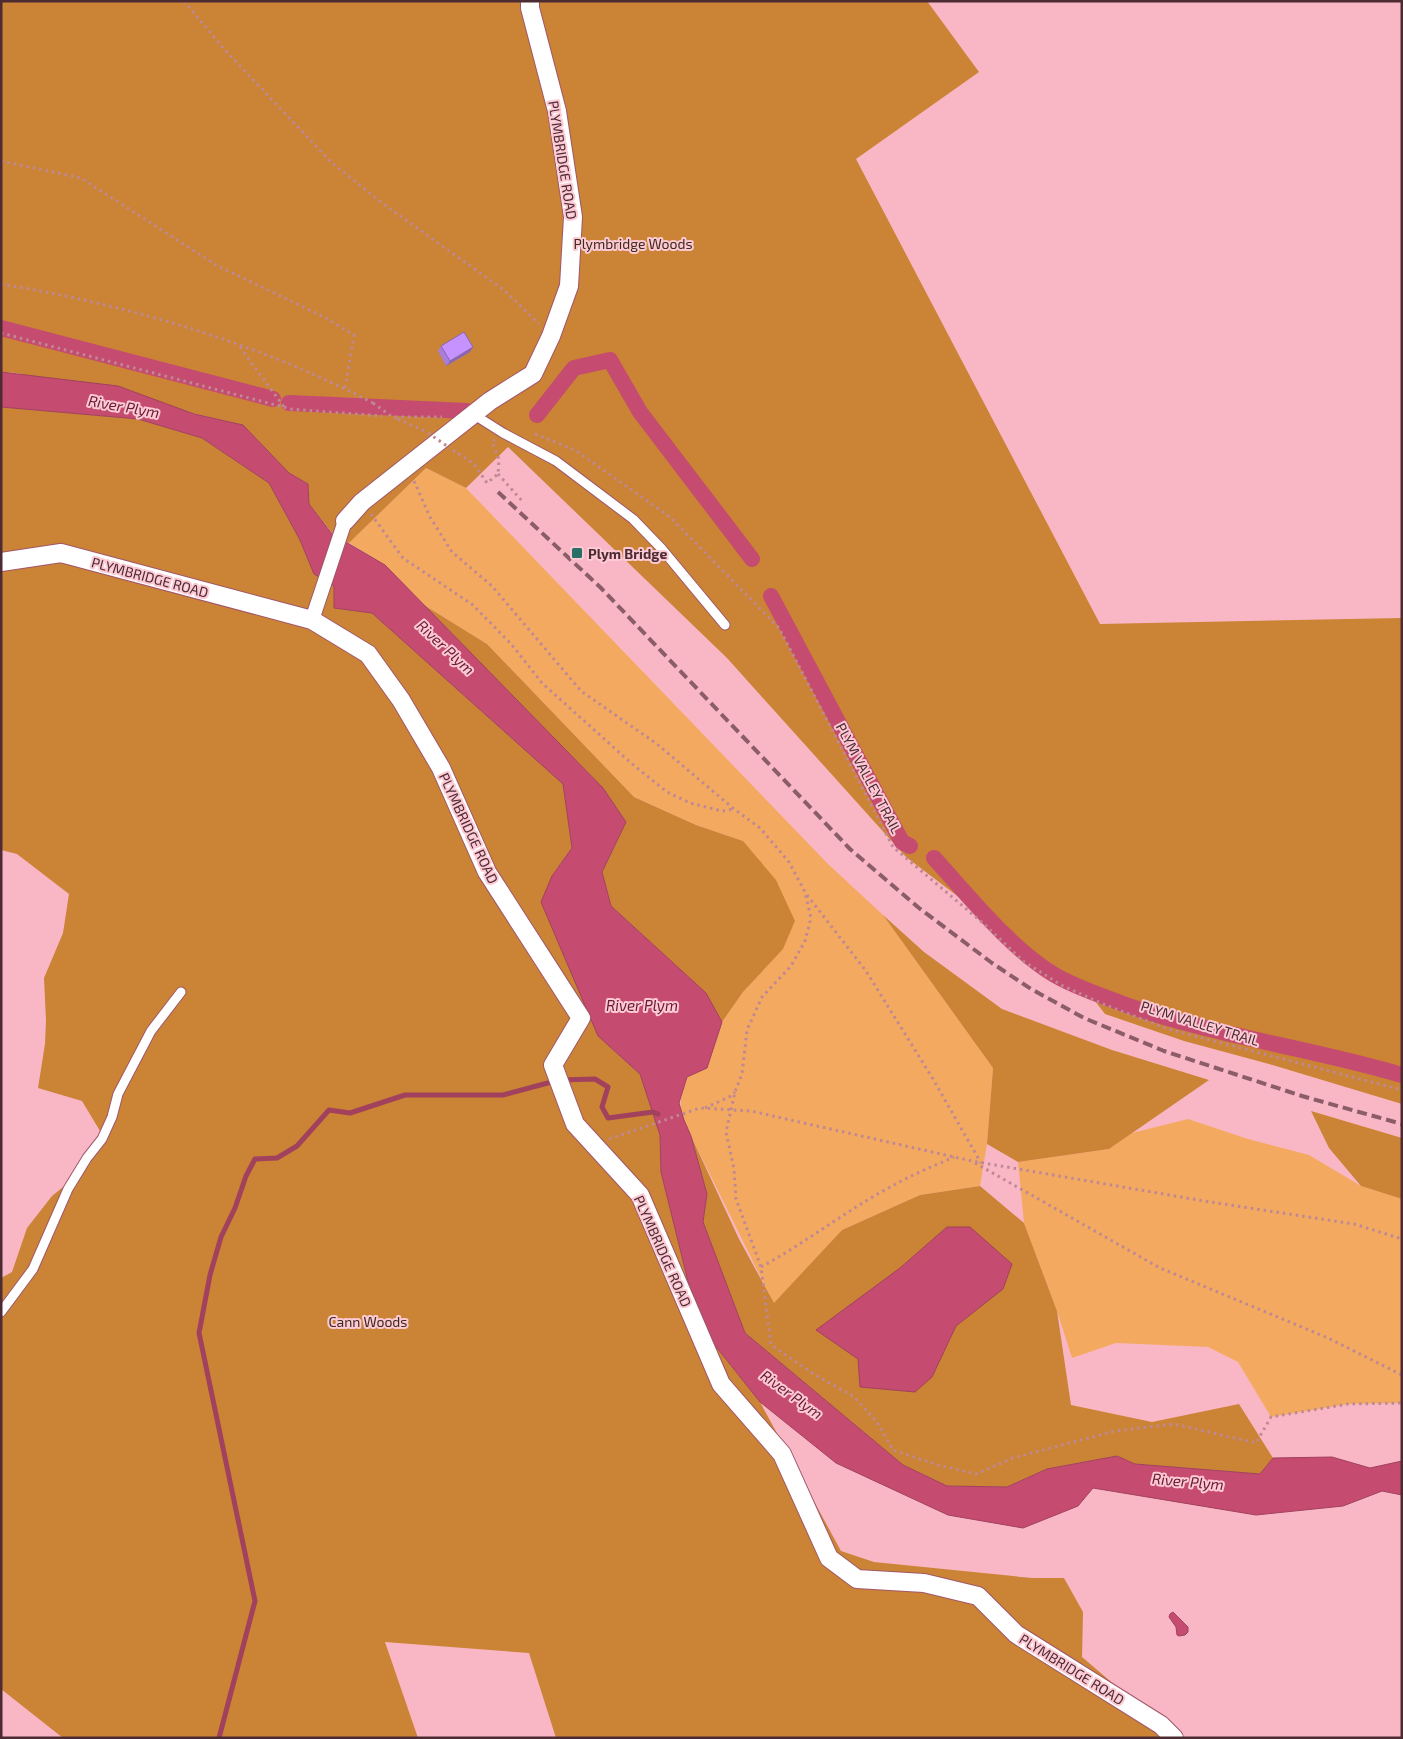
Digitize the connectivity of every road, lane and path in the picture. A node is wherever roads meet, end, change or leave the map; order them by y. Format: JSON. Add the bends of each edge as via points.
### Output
{"nodes":[{"id":1,"x":184,"y":1,"type":"edge"},
{"id":2,"x":530,"y":1,"type":"edge"},
{"id":3,"x":1,"y":161,"type":"edge"},
{"id":4,"x":1,"y":284,"type":"edge"},
{"id":5,"x":1,"y":333,"type":"edge"},
{"id":6,"x":551,"y":336,"type":"junction"},
{"id":7,"x":239,"y":346,"type":"junction"},
{"id":8,"x":345,"y":388,"type":"junction"},
{"id":9,"x":284,"y":407,"type":"junction"},
{"id":10,"x":473,"y":414,"type":"junction"},
{"id":11,"x":382,"y":416,"type":"dead end"},
{"id":12,"x":445,"y":417,"type":"dead end"},
{"id":13,"x":397,"y":418,"type":"junction"},
{"id":14,"x":503,"y":433,"type":"junction"},
{"id":15,"x":532,"y":433,"type":"dead end"},
{"id":16,"x":407,"y":466,"type":"junction"},
{"id":17,"x":498,"y":474,"type":"junction"},
{"id":18,"x":362,"y":502,"type":"junction"},
{"id":19,"x":523,"y":502,"type":"dead end"},
{"id":20,"x":345,"y":521,"type":"joint"},
{"id":21,"x":1,"y":562,"type":"edge"},
{"id":22,"x":312,"y":620,"type":"junction"},
{"id":23,"x":725,"y":625,"type":"dead end"},
{"id":24,"x":734,"y":809,"type":"junction"},
{"id":25,"x":805,"y":892,"type":"junction"},
{"id":26,"x":181,"y":992,"type":"dead end"},
{"id":27,"x":1402,"y":1090,"type":"edge"},
{"id":28,"x":735,"y":1092,"type":"junction"},
{"id":29,"x":705,"y":1109,"type":"junction"},
{"id":30,"x":731,"y":1111,"type":"junction"},
{"id":31,"x":594,"y":1144,"type":"junction"},
{"id":32,"x":954,"y":1157,"type":"junction"},
{"id":33,"x":972,"y":1161,"type":"junction"},
{"id":34,"x":981,"y":1163,"type":"junction"},
{"id":35,"x":1402,"y":1239,"type":"edge"},
{"id":36,"x":761,"y":1267,"type":"junction"},
{"id":37,"x":1,"y":1312,"type":"edge"},
{"id":38,"x":1402,"y":1375,"type":"edge"},
{"id":39,"x":1402,"y":1403,"type":"edge"},
{"id":40,"x":1174,"y":1738,"type":"edge"}],
"edges":[{"from":1,"to":6,"type":"path","via":[[224,49],[331,162],[382,203],[504,290]]},
{"from":2,"to":6,"type":"street","name":"PLYMBRIDGE ROAD","via":[[557,111],[574,217],[569,286]]},
{"from":3,"to":8,"type":"path","via":[[82,178],[216,264],[354,335]]},
{"from":4,"to":7,"type":"path","via":[[162,319]]},
{"from":5,"to":9,"type":"path"},
{"from":6,"to":10,"type":"street","name":"PLYMBRIDGE ROAD","via":[[532,374]]},
{"from":7,"to":8,"type":"path"},
{"from":7,"to":9,"type":"path"},
{"from":8,"to":13,"type":"path","bridge":true},
{"from":9,"to":11,"type":"path"},
{"from":10,"to":14,"type":"lane"},
{"from":10,"to":16,"type":"street","name":"PLYMBRIDGE ROAD"},
{"from":12,"to":13,"type":"path"},
{"from":13,"to":17,"type":"path","bridge":true,"via":[[428,433],[474,464],[488,483]]},
{"from":14,"to":17,"type":"path","via":[[492,442],[499,459]]},
{"from":14,"to":23,"type":"lane","via":[[556,461],[633,520],[661,548]]},
{"from":15,"to":27,"type":"path","name":"PLYM VALLEY TRAIL","via":[[575,450],[670,517],[779,628],[893,847],[1023,961],[1061,985],[1168,1028]]},
{"from":16,"to":18,"type":"street","name":"PLYMBRIDGE ROAD"},
{"from":16,"to":24,"type":"path","via":[[430,517],[452,552],[492,586],[581,692],[657,744]]},
{"from":17,"to":19,"type":"path"},
{"from":18,"to":20,"type":"street","name":"PLYMBRIDGE ROAD"},
{"from":18,"to":24,"type":"path","via":[[403,558],[473,605],[512,645],[542,683],[631,763],[667,792],[722,811]]},
{"from":20,"to":22,"type":"street"},
{"from":21,"to":22,"type":"street","name":"PLYMBRIDGE ROAD","via":[[60,553]]},
{"from":22,"to":31,"type":"street","name":"PLYMBRIDGE ROAD","via":[[341,645],[368,654],[401,700],[441,768],[487,872],[581,1018],[553,1065],[575,1124]]},
{"from":24,"to":25,"type":"path","via":[[760,828],[789,862]]},
{"from":25,"to":28,"type":"path","via":[[811,918],[805,941],[791,966],[762,997],[747,1030],[742,1074]]},
{"from":25,"to":34,"type":"path","via":[[866,971]]},
{"from":26,"to":37,"type":"lane","via":[[151,1031],[118,1094],[102,1139],[68,1189],[33,1269]]},
{"from":28,"to":29,"type":"path"},
{"from":28,"to":30,"type":"path"},
{"from":29,"to":30,"type":"path"},
{"from":29,"to":31,"type":"path"},
{"from":30,"to":32,"type":"path","via":[[752,1111]]},
{"from":30,"to":36,"type":"path","via":[[726,1132],[736,1199]]},
{"from":31,"to":40,"type":"street","name":"PLYMBRIDGE ROAD","via":[[640,1195],[721,1384],[782,1454],[829,1558],[857,1580],[924,1583],[978,1596],[1016,1634],[1161,1725]]},
{"from":32,"to":33,"type":"path"},
{"from":32,"to":36,"type":"path","via":[[895,1184]]},
{"from":33,"to":34,"type":"path"},
{"from":33,"to":38,"type":"path","via":[[1160,1268],[1328,1338]]},
{"from":34,"to":35,"type":"path","via":[[1354,1224]]},
{"from":36,"to":39,"type":"path","via":[[771,1345],[853,1396],[877,1422],[893,1450],[976,1474],[1013,1458],[1115,1431],[1174,1424],[1256,1443],[1271,1417],[1348,1404]]}]}
